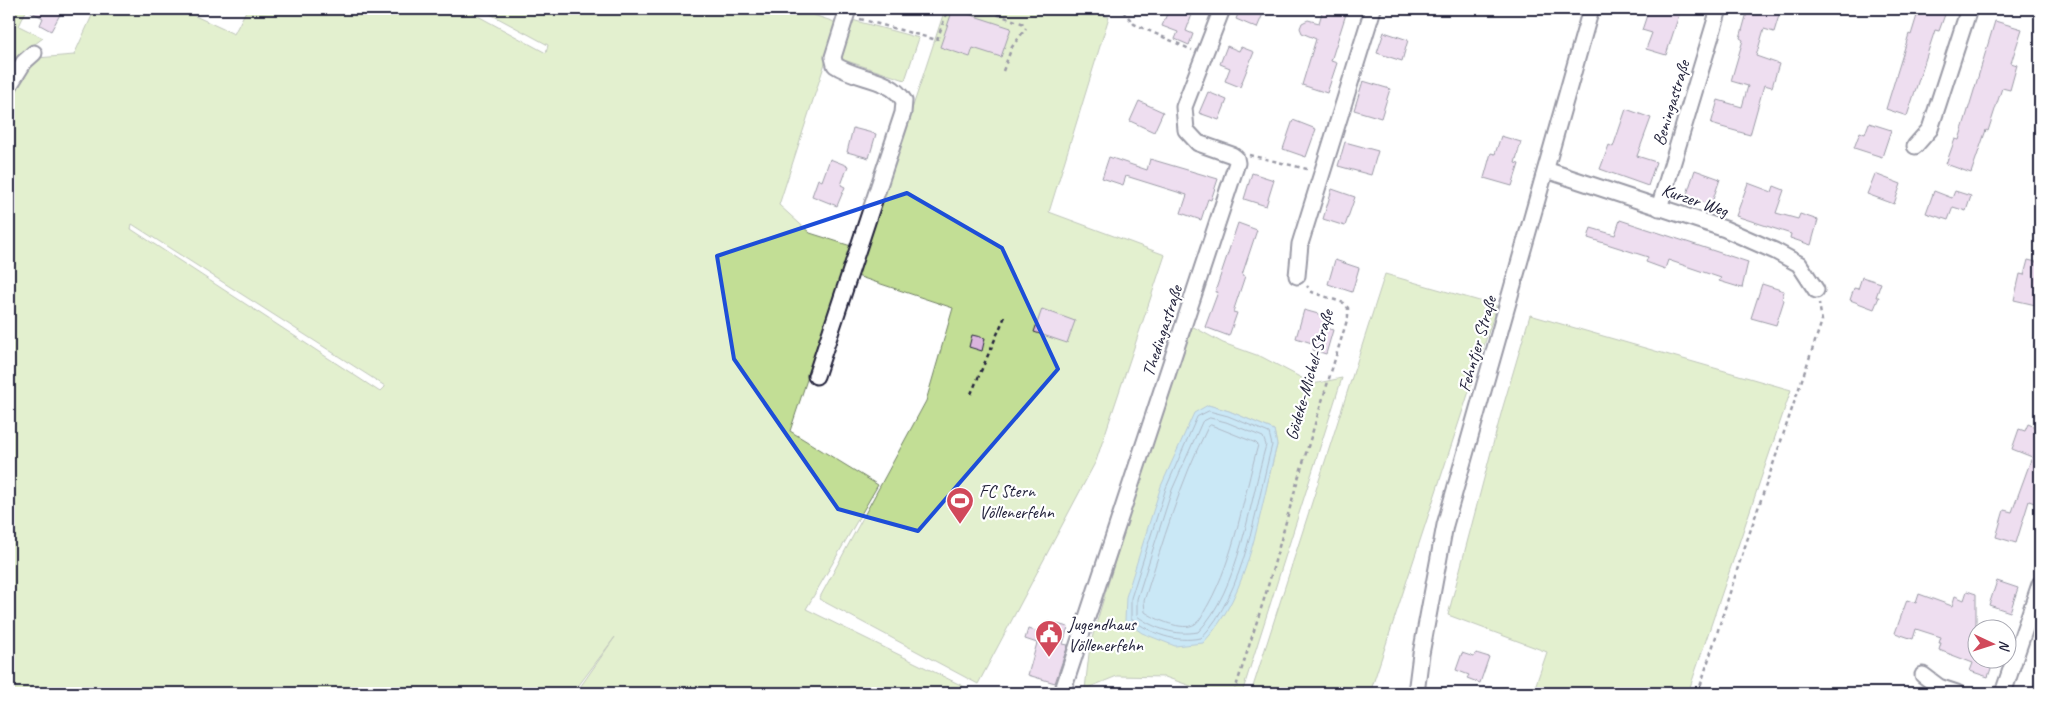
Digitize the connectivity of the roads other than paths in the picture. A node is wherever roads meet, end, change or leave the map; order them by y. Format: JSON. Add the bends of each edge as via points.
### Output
{"nodes":[{"id":1,"x":1222,"y":9,"type":"edge"},
{"id":2,"x":1373,"y":9,"type":"edge"},
{"id":3,"x":1591,"y":9,"type":"edge"},
{"id":4,"x":1719,"y":9,"type":"edge"},
{"id":5,"x":1969,"y":9,"type":"edge"},
{"id":6,"x":847,"y":12,"type":"edge"},
{"id":7,"x":34,"y":53,"type":"dead end"},
{"id":8,"x":9,"y":86,"type":"edge"},
{"id":9,"x":1915,"y":146,"type":"dead end"},
{"id":10,"x":1546,"y":170,"type":"junction"},
{"id":11,"x":1658,"y":208,"type":"junction"},
{"id":12,"x":1297,"y":276,"type":"road end"},
{"id":13,"x":1816,"y":290,"type":"road end"},
{"id":14,"x":816,"y":376,"type":"dead end"},
{"id":15,"x":2040,"y":584,"type":"edge"},
{"id":16,"x":1923,"y":675,"type":"dead end"},
{"id":17,"x":1062,"y":693,"type":"edge"},
{"id":18,"x":1416,"y":693,"type":"edge"},
{"id":19,"x":1957,"y":693,"type":"edge"},
{"id":20,"x":2003,"y":693,"type":"edge"}],
"edges":[{"from":1,"to":17,"type":"street","name":"Thedingastraße","via":[[1184,108],[1186,130],[1198,143],[1236,158],[1236,168]]},
{"from":2,"to":12,"type":"street","via":[[1300,244]]},
{"from":3,"to":10,"type":"street","name":"Fehntjer Straße"},
{"from":4,"to":11,"type":"street","name":"Beningastraße"},
{"from":5,"to":9,"type":"street","via":[[1930,129]]},
{"from":6,"to":14,"type":"street","via":[[833,57],[835,65],[844,72],[894,88],[904,101]]},
{"from":7,"to":8,"type":"street","via":[[24,62]]},
{"from":10,"to":11,"type":"street","name":"Kurzer Weg"},
{"from":10,"to":18,"type":"street","name":"Fehntjer Straße","via":[[1445,525]]},
{"from":11,"to":13,"type":"street","name":"Kurzer Weg","via":[[1725,230],[1799,264]]},
{"from":15,"to":20,"type":"street"},
{"from":16,"to":19,"type":"street","via":[[1939,687]]}]}
